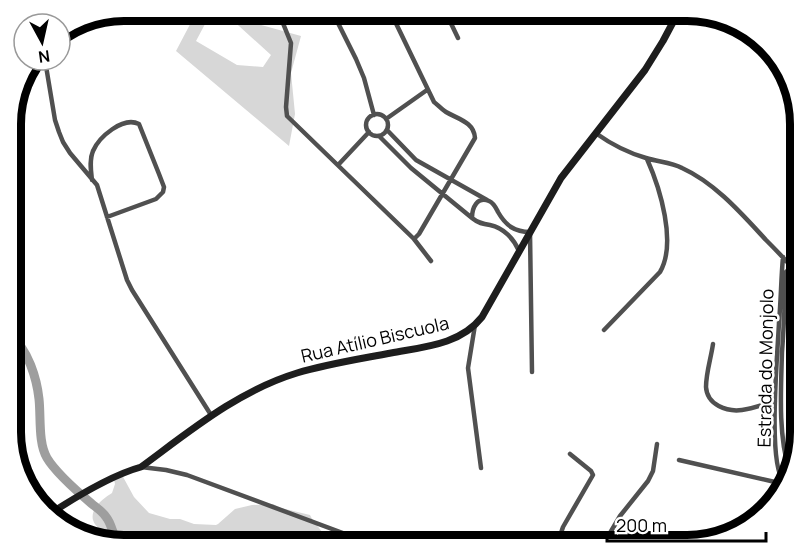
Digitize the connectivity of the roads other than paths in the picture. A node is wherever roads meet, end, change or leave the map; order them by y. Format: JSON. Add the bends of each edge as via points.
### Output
{"nodes":[{"id":1,"x":282,"y":21,"type":"edge"},
{"id":2,"x":337,"y":21,"type":"edge"},
{"id":3,"x":395,"y":21,"type":"edge"},
{"id":4,"x":450,"y":21,"type":"edge"},
{"id":5,"x":674,"y":21,"type":"edge"},
{"id":6,"x":458,"y":38,"type":"dead end"},
{"id":7,"x":47,"y":72,"type":"edge"},
{"id":8,"x":427,"y":90,"type":"junction"},
{"id":9,"x":374,"y":115,"type":"junction"},
{"id":10,"x":386,"y":119,"type":"junction"},
{"id":11,"x":387,"y":130,"type":"junction"},
{"id":12,"x":369,"y":132,"type":"junction"},
{"id":13,"x":597,"y":134,"type":"junction"},
{"id":14,"x":379,"y":136,"type":"junction"},
{"id":15,"x":648,"y":159,"type":"junction"},
{"id":16,"x":339,"y":164,"type":"junction"},
{"id":17,"x":450,"y":179,"type":"junction"},
{"id":18,"x":92,"y":180,"type":"junction"},
{"id":19,"x":442,"y":193,"type":"junction"},
{"id":20,"x":490,"y":201,"type":"junction"},
{"id":21,"x":107,"y":217,"type":"junction"},
{"id":22,"x":472,"y":218,"type":"junction"},
{"id":23,"x":530,"y":232,"type":"junction"},
{"id":24,"x":414,"y":239,"type":"junction"},
{"id":25,"x":519,"y":251,"type":"junction"},
{"id":26,"x":783,"y":257,"type":"junction"},
{"id":27,"x":431,"y":261,"type":"dead end"},
{"id":28,"x":790,"y":264,"type":"edge"},
{"id":29,"x":790,"y":268,"type":"edge"},
{"id":30,"x":475,"y":325,"type":"junction"},
{"id":31,"x":604,"y":330,"type":"dead end"},
{"id":32,"x":713,"y":344,"type":"dead end"},
{"id":33,"x":532,"y":372,"type":"dead end"},
{"id":34,"x":775,"y":401,"type":"junction"},
{"id":35,"x":211,"y":415,"type":"junction"},
{"id":36,"x":657,"y":444,"type":"dead end"},
{"id":37,"x":570,"y":454,"type":"dead end"},
{"id":38,"x":786,"y":459,"type":"edge"},
{"id":39,"x":679,"y":460,"type":"dead end"},
{"id":40,"x":141,"y":467,"type":"junction"},
{"id":41,"x":481,"y":468,"type":"dead end"},
{"id":42,"x":781,"y":474,"type":"edge"},
{"id":43,"x":778,"y":479,"type":"edge"},
{"id":44,"x":771,"y":480,"type":"junction"},
{"id":45,"x":778,"y":481,"type":"edge"},
{"id":46,"x":56,"y":510,"type":"edge"},
{"id":47,"x":610,"y":533,"type":"joint"},
{"id":48,"x":348,"y":535,"type":"edge"},
{"id":49,"x":561,"y":535,"type":"edge"},
{"id":50,"x":615,"y":535,"type":"edge"}],
"edges":[{"from":1,"to":16,"type":"street","via":[[291,43],[288,116]]},
{"from":2,"to":9,"type":"street","via":[[364,78]]},
{"from":3,"to":8,"type":"street"},
{"from":4,"to":6,"type":"street"},
{"from":5,"to":13,"type":"street","name":"Rua Atílio Biscuola","via":[[634,86]]},
{"from":7,"to":18,"type":"street","via":[[63,142]]},
{"from":8,"to":10,"type":"street"},
{"from":8,"to":17,"type":"street","via":[[444,111],[474,131],[474,138]]},
{"from":9,"to":10,"type":"street"},
{"from":9,"to":12,"type":"street","via":[[367,122]]},
{"from":10,"to":11,"type":"street"},
{"from":11,"to":14,"type":"street"},
{"from":11,"to":17,"type":"street","via":[[416,160]]},
{"from":12,"to":14,"type":"street"},
{"from":12,"to":16,"type":"street"},
{"from":13,"to":15,"type":"street"},
{"from":13,"to":23,"type":"street","name":"Rua Atílio Biscuola","via":[[561,178]]},
{"from":14,"to":19,"type":"street"},
{"from":15,"to":26,"type":"street","via":[[680,166],[695,174]]},
{"from":15,"to":31,"type":"street","via":[[661,197],[667,236],[665,264]]},
{"from":16,"to":24,"type":"street"},
{"from":17,"to":19,"type":"street"},
{"from":17,"to":20,"type":"street"},
{"from":18,"to":21,"type":"street"},
{"from":18,"to":21,"type":"street","via":[[91,158],[99,142],[114,127],[132,121],[139,124],[163,192],[156,199]]},
{"from":19,"to":22,"type":"street"},
{"from":19,"to":24,"type":"street"},
{"from":20,"to":22,"type":"street","via":[[477,202]]},
{"from":20,"to":23,"type":"street","via":[[514,230]]},
{"from":21,"to":35,"type":"street","via":[[132,290]]},
{"from":22,"to":25,"type":"street","via":[[500,229]]},
{"from":23,"to":25,"type":"street","name":"Rua Atílio Biscuola"},
{"from":23,"to":33,"type":"street"},
{"from":24,"to":27,"type":"street"},
{"from":25,"to":30,"type":"street","name":"Rua Atílio Biscuola"},
{"from":26,"to":28,"type":"street"},
{"from":26,"to":34,"type":"street","name":"Estrada do Monjolo"},
{"from":29,"to":38,"type":"street","via":[[786,272],[781,381]]},
{"from":30,"to":35,"type":"street","name":"Rua Atílio Biscuola","via":[[454,339],[296,373]]},
{"from":30,"to":41,"type":"street","via":[[468,368]]},
{"from":32,"to":34,"type":"street","via":[[706,391],[712,402],[737,411]]},
{"from":34,"to":42,"type":"street","name":"Estrada do Monjolo"},
{"from":35,"to":40,"type":"street","name":"Rua Atílio Biscuola"},
{"from":36,"to":47,"type":"street","via":[[653,471]]},
{"from":37,"to":49,"type":"street","via":[[593,474]]},
{"from":39,"to":44,"type":"street"},
{"from":40,"to":46,"type":"street","name":"Rua Atílio Biscuola"},
{"from":40,"to":48,"type":"street","via":[[187,475]]},
{"from":43,"to":44,"type":"street"},
{"from":44,"to":45,"type":"street"},
{"from":47,"to":50,"type":"street"}]}
